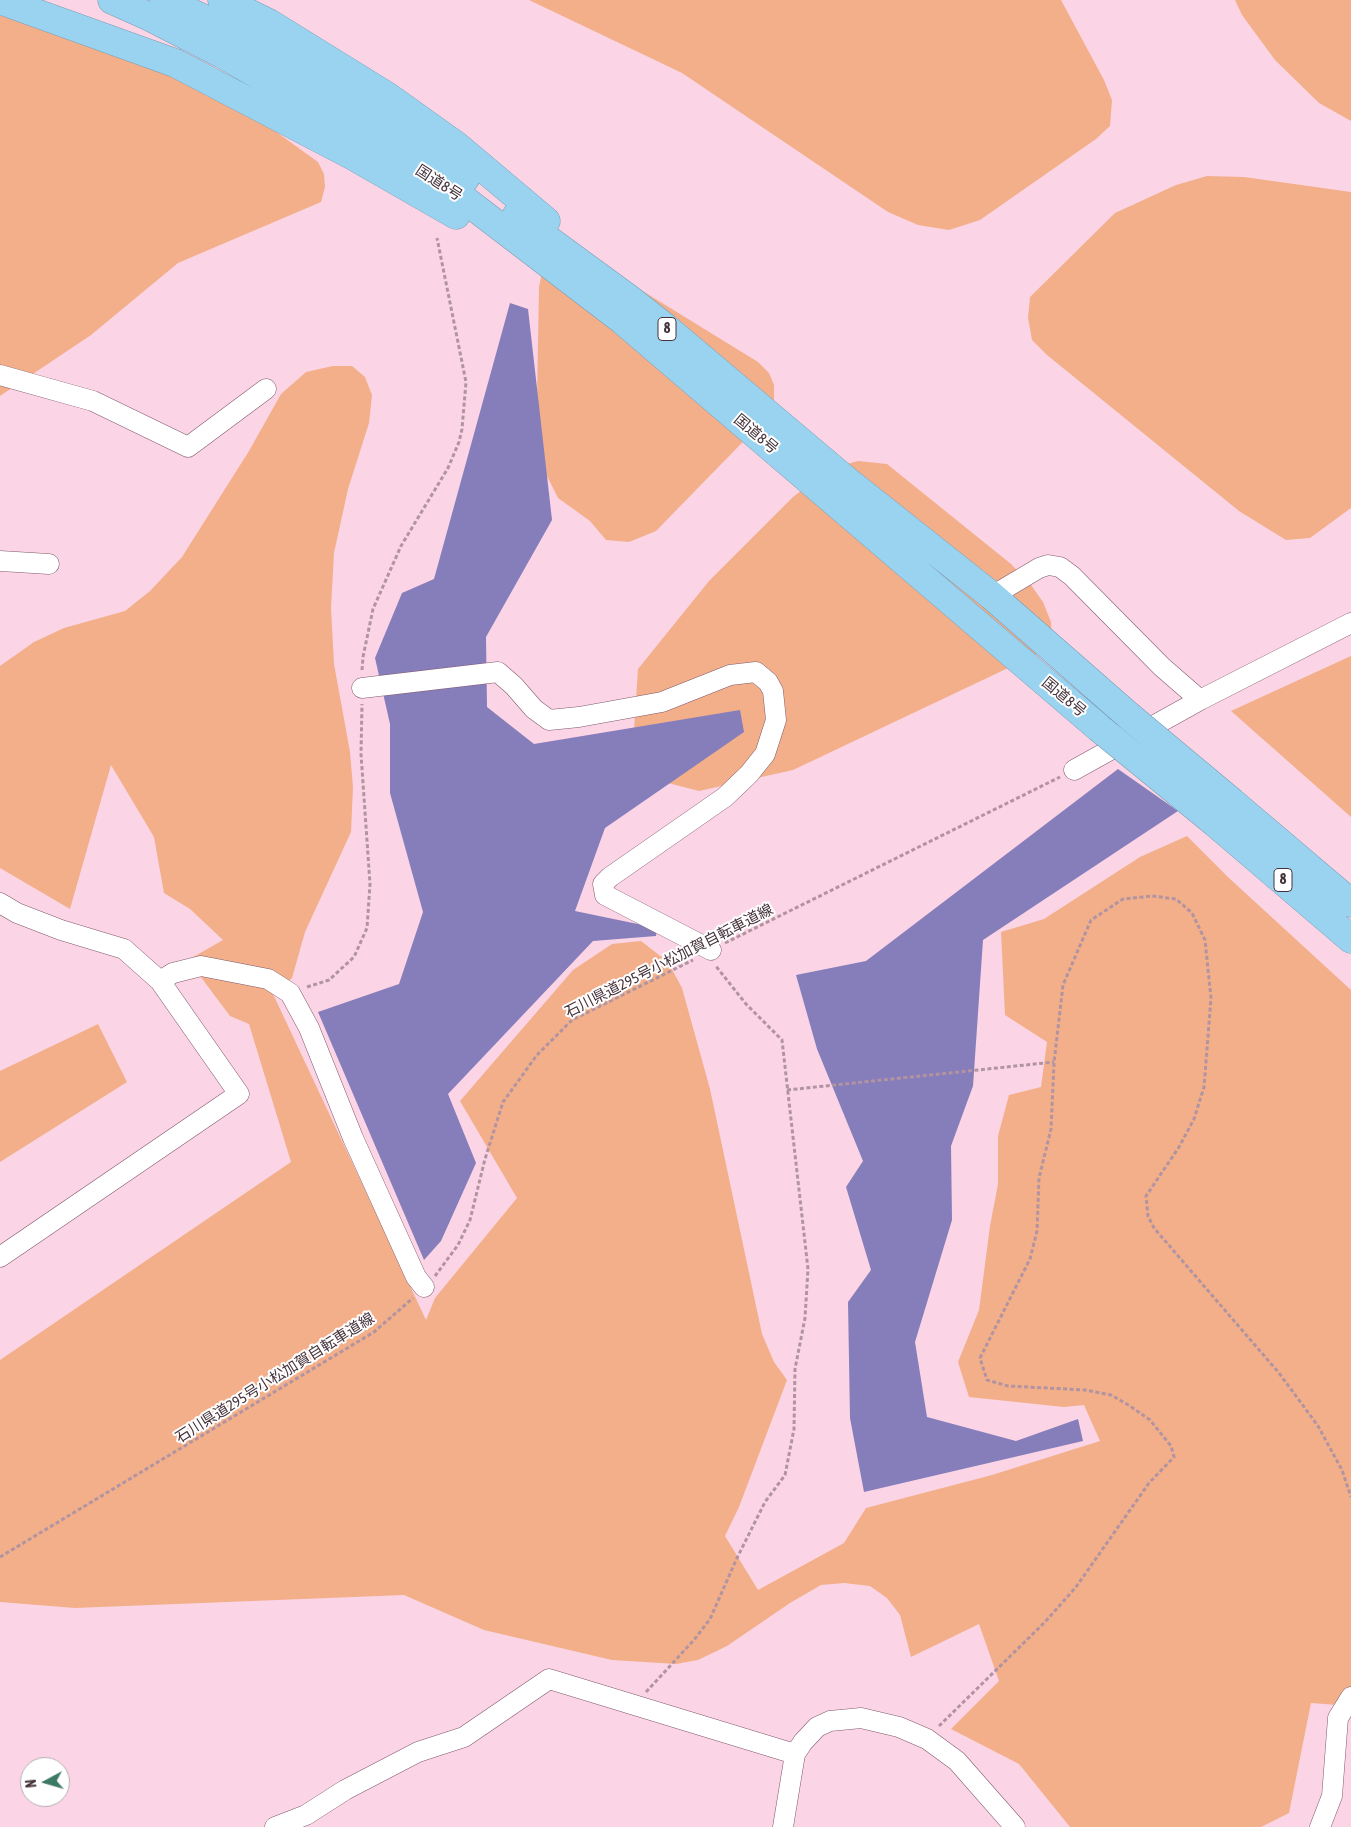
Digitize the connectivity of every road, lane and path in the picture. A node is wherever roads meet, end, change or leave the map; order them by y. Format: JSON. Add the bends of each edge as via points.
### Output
{"nodes":[{"id":1,"x":0,"y":0,"type":"edge"},
{"id":2,"x":112,"y":0,"type":"edge"},
{"id":3,"x":164,"y":0,"type":"edge"},
{"id":4,"x":222,"y":0,"type":"edge"},
{"id":5,"x":437,"y":238,"type":"dead end"},
{"id":6,"x":625,"y":309,"type":"junction"},
{"id":7,"x":0,"y":375,"type":"edge"},
{"id":8,"x":266,"y":389,"type":"dead end"},
{"id":9,"x":0,"y":562,"type":"edge"},
{"id":10,"x":49,"y":564,"type":"dead end"},
{"id":11,"x":992,"y":596,"type":"junction"},
{"id":12,"x":1351,"y":623,"type":"edge"},
{"id":13,"x":368,"y":688,"type":"junction"},
{"id":14,"x":1200,"y":700,"type":"junction"},
{"id":15,"x":1074,"y":770,"type":"joint"},
{"id":16,"x":0,"y":903,"type":"edge"},
{"id":17,"x":1351,"y":903,"type":"edge"},
{"id":18,"x":1351,"y":939,"type":"edge"},
{"id":19,"x":708,"y":952,"type":"junction"},
{"id":20,"x":160,"y":981,"type":"junction"},
{"id":21,"x":290,"y":993,"type":"junction"},
{"id":22,"x":1054,"y":1062,"type":"junction"},
{"id":23,"x":787,"y":1090,"type":"junction"},
{"id":24,"x":0,"y":1257,"type":"edge"},
{"id":25,"x":424,"y":1287,"type":"junction"},
{"id":26,"x":1351,"y":1497,"type":"edge"},
{"id":27,"x":0,"y":1557,"type":"edge"},
{"id":28,"x":1351,"y":1697,"type":"edge"},
{"id":29,"x":634,"y":1705,"type":"junction"},
{"id":30,"x":927,"y":1739,"type":"junction"},
{"id":31,"x":795,"y":1754,"type":"junction"},
{"id":32,"x":275,"y":1827,"type":"edge"},
{"id":33,"x":783,"y":1827,"type":"edge"},
{"id":34,"x":1015,"y":1827,"type":"edge"},
{"id":35,"x":1320,"y":1827,"type":"edge"}],
"edges":[{"from":1,"to":6,"type":"highway","via":[[175,63],[353,156]]},
{"from":2,"to":6,"type":"highway","name":"国道8号","number":"8","via":[[222,54],[374,141]]},
{"from":3,"to":6,"type":"highway","name":"国道8号","number":"8","via":[[280,57],[401,132]]},
{"from":4,"to":6,"type":"highway","via":[[269,23],[329,59],[457,146],[555,228]]},
{"from":5,"to":13,"type":"path","via":[[466,382],[462,429],[448,468],[400,546],[373,609],[363,657]]},
{"from":6,"to":11,"type":"highway","name":"国道8号","number":"8"},
{"from":6,"to":18,"type":"highway","name":"国道8号","number":"8","bridge":true,"via":[[1099,728]]},
{"from":7,"to":8,"type":"street","via":[[93,401],[188,447]]},
{"from":9,"to":10,"type":"street"},
{"from":11,"to":14,"type":"street","via":[[1039,568],[1048,565],[1060,567]]},
{"from":11,"to":17,"type":"highway","name":"国道8号","number":"8","bridge":true},
{"from":12,"to":14,"type":"street"},
{"from":13,"to":19,"type":"street","via":[[498,672],[549,720],[662,702],[730,675],[756,672],[773,691],[776,720],[765,754],[725,797],[603,884],[605,895]]},
{"from":13,"to":21,"type":"path","via":[[361,754],[370,884],[367,928],[354,957],[330,980]]},
{"from":14,"to":15,"type":"street"},
{"from":15,"to":19,"type":"path","name":"石川県道295号小松加賀自転車道線"},
{"from":16,"to":20,"type":"street","via":[[61,930],[124,949]]},
{"from":19,"to":23,"type":"path","via":[[746,1004],[782,1040]]},
{"from":19,"to":25,"type":"path","name":"石川県道295号小松加賀自転車道線","via":[[572,1020],[537,1056],[503,1102],[470,1220],[458,1245]]},
{"from":20,"to":21,"type":"street","via":[[173,973],[201,966],[268,979]]},
{"from":20,"to":24,"type":"street","via":[[239,1094]]},
{"from":21,"to":25,"type":"street","via":[[309,1028],[353,1138],[416,1277]]},
{"from":22,"to":23,"type":"path"},
{"from":22,"to":26,"type":"path","via":[[1063,985],[1092,920],[1123,899],[1152,896],[1176,899],[1192,913],[1205,940],[1211,998],[1204,1087],[1194,1118],[1179,1147],[1146,1196],[1148,1216],[1154,1228],[1279,1373],[1312,1419],[1342,1470]]},
{"from":22,"to":30,"type":"path","via":[[1050,1129],[1039,1178],[1038,1231],[1030,1259],[980,1358],[987,1380],[1008,1386],[1085,1390],[1111,1395],[1150,1420],[1171,1446],[1174,1457],[1149,1483],[1076,1587]]},
{"from":23,"to":29,"type":"path","via":[[808,1268],[805,1318],[795,1369],[794,1429],[785,1475],[765,1502],[710,1619]]},
{"from":25,"to":27,"type":"path","name":"石川県道295号小松加賀自転車道線","via":[[374,1332]]},
{"from":28,"to":35,"type":"street","via":[[1338,1718],[1332,1796]]},
{"from":29,"to":31,"type":"street"},
{"from":29,"to":32,"type":"street","via":[[549,1679],[464,1736],[418,1752],[345,1790],[306,1815]]},
{"from":30,"to":31,"type":"street","via":[[899,1727],[861,1718],[830,1721],[817,1727]]},
{"from":30,"to":34,"type":"street","via":[[957,1761]]},
{"from":31,"to":33,"type":"street"}]}
